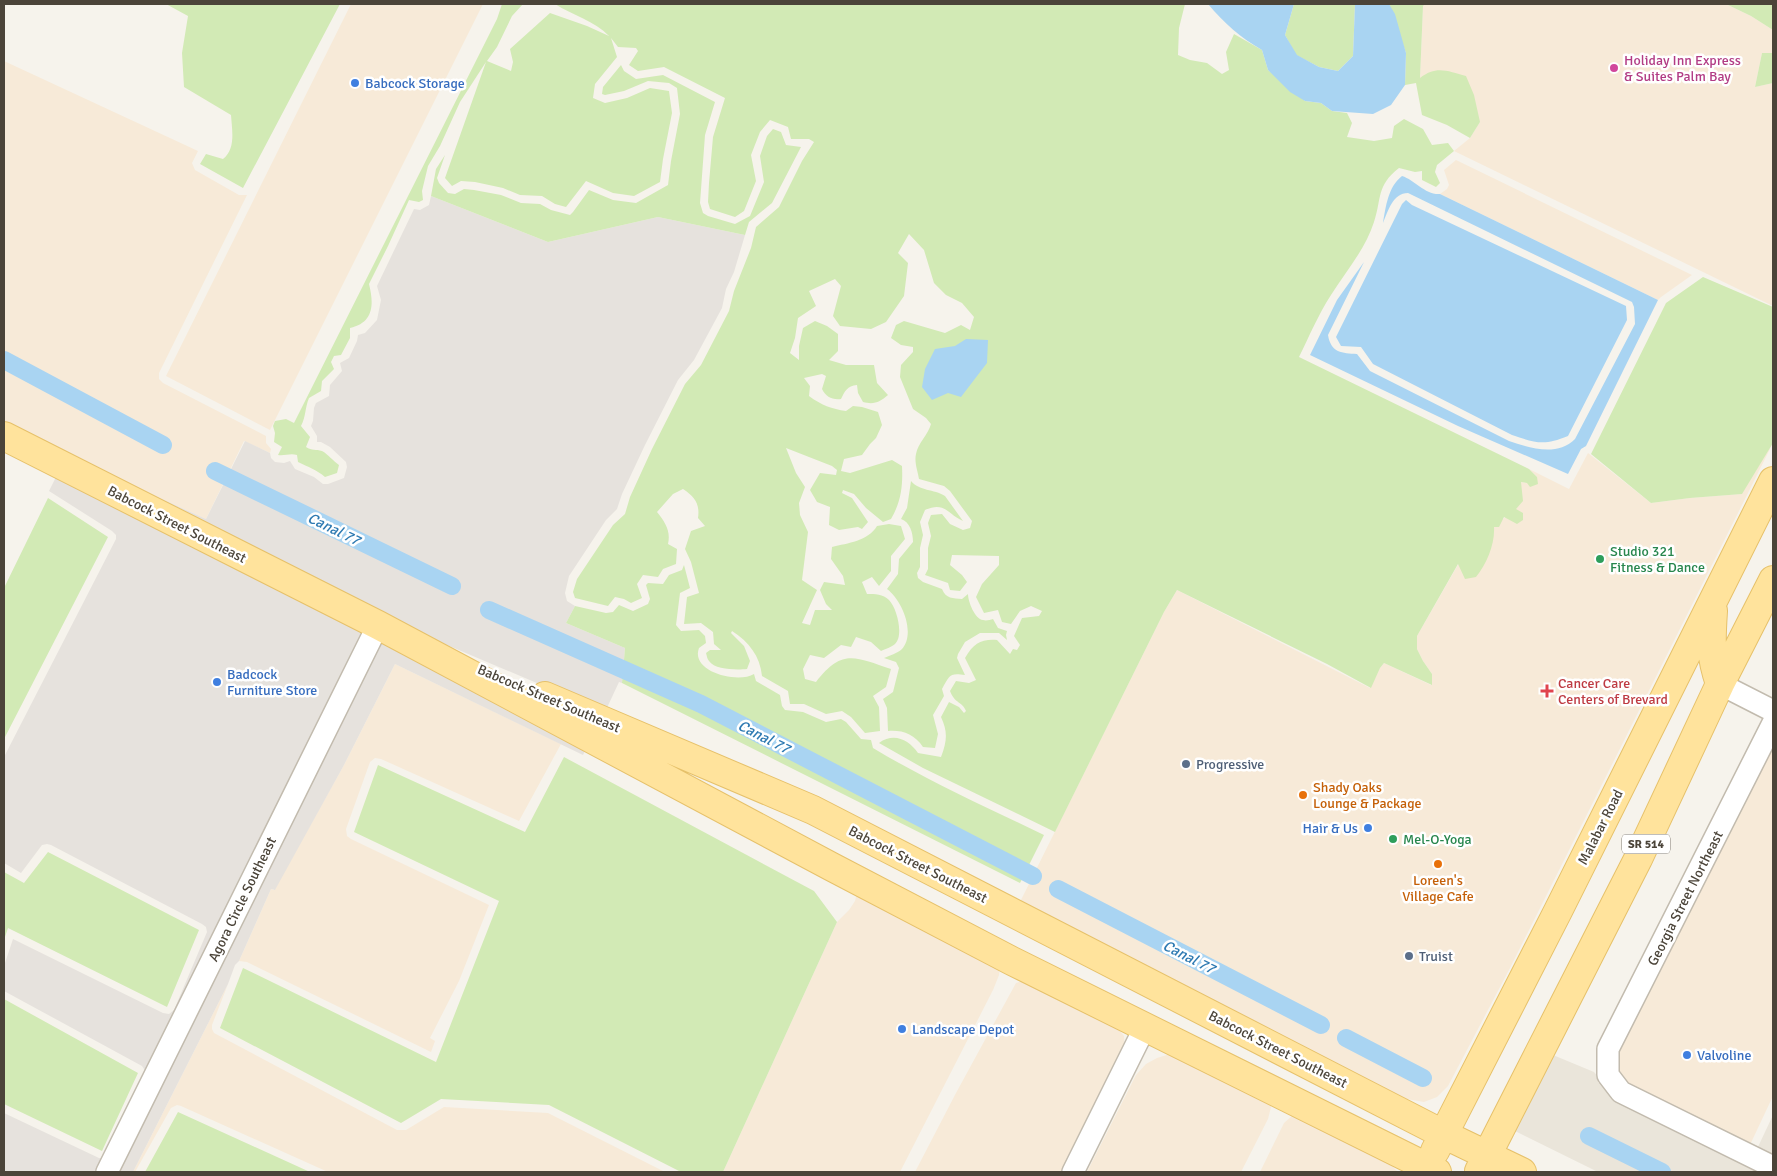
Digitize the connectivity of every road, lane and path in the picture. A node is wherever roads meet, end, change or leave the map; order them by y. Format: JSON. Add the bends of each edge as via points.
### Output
{"nodes":[{"id":1,"x":4,"y":436,"type":"edge"},
{"id":2,"x":1773,"y":481,"type":"edge"},
{"id":3,"x":1773,"y":580,"type":"edge"},
{"id":4,"x":1714,"y":599,"type":"junction"},
{"id":5,"x":378,"y":625,"type":"junction"},
{"id":6,"x":1720,"y":684,"type":"junction"},
{"id":7,"x":1773,"y":711,"type":"edge"},
{"id":8,"x":1773,"y":723,"type":"edge"},
{"id":9,"x":1145,"y":1027,"type":"junction"},
{"id":10,"x":1444,"y":1134,"type":"junction"},
{"id":11,"x":1483,"y":1164,"type":"edge"},
{"id":12,"x":1773,"y":1168,"type":"edge"},
{"id":13,"x":1429,"y":1170,"type":"edge"},
{"id":14,"x":106,"y":1172,"type":"edge"},
{"id":15,"x":1073,"y":1172,"type":"edge"},
{"id":16,"x":1522,"y":1172,"type":"edge"}],
"edges":[{"from":1,"to":5,"type":"main road","name":"Babcock Street Southeast"},
{"from":2,"to":4,"type":"main road","name":"Malabar Road"},
{"from":3,"to":6,"type":"main road","number":"SR 514"},
{"from":4,"to":6,"type":"main road","via":[[1711,646]]},
{"from":4,"to":10,"type":"main road","name":"Malabar Road"},
{"from":5,"to":9,"type":"main road","name":"Babcock Street Southeast","via":[[866,885]]},
{"from":5,"to":10,"type":"main road","name":"Babcock Street Southeast","via":[[812,810]]},
{"from":5,"to":14,"type":"street","name":"Agora Circle Southeast"},
{"from":6,"to":7,"type":"street"},
{"from":6,"to":11,"type":"main road","number":"SR 514","via":[[1638,860]]},
{"from":8,"to":12,"type":"street","name":"Georgia Street Northeast","via":[[1608,1049],[1608,1075],[1621,1092]]},
{"from":9,"to":13,"type":"main road","name":"Babcock Street Southeast"},
{"from":9,"to":15,"type":"street"},
{"from":10,"to":11,"type":"main road","name":"Babcock Street Southeast"},
{"from":10,"to":13,"type":"main road","name":"Malabar Road"},
{"from":11,"to":16,"type":"main road","name":"Babcock Street Southeast"}]}
